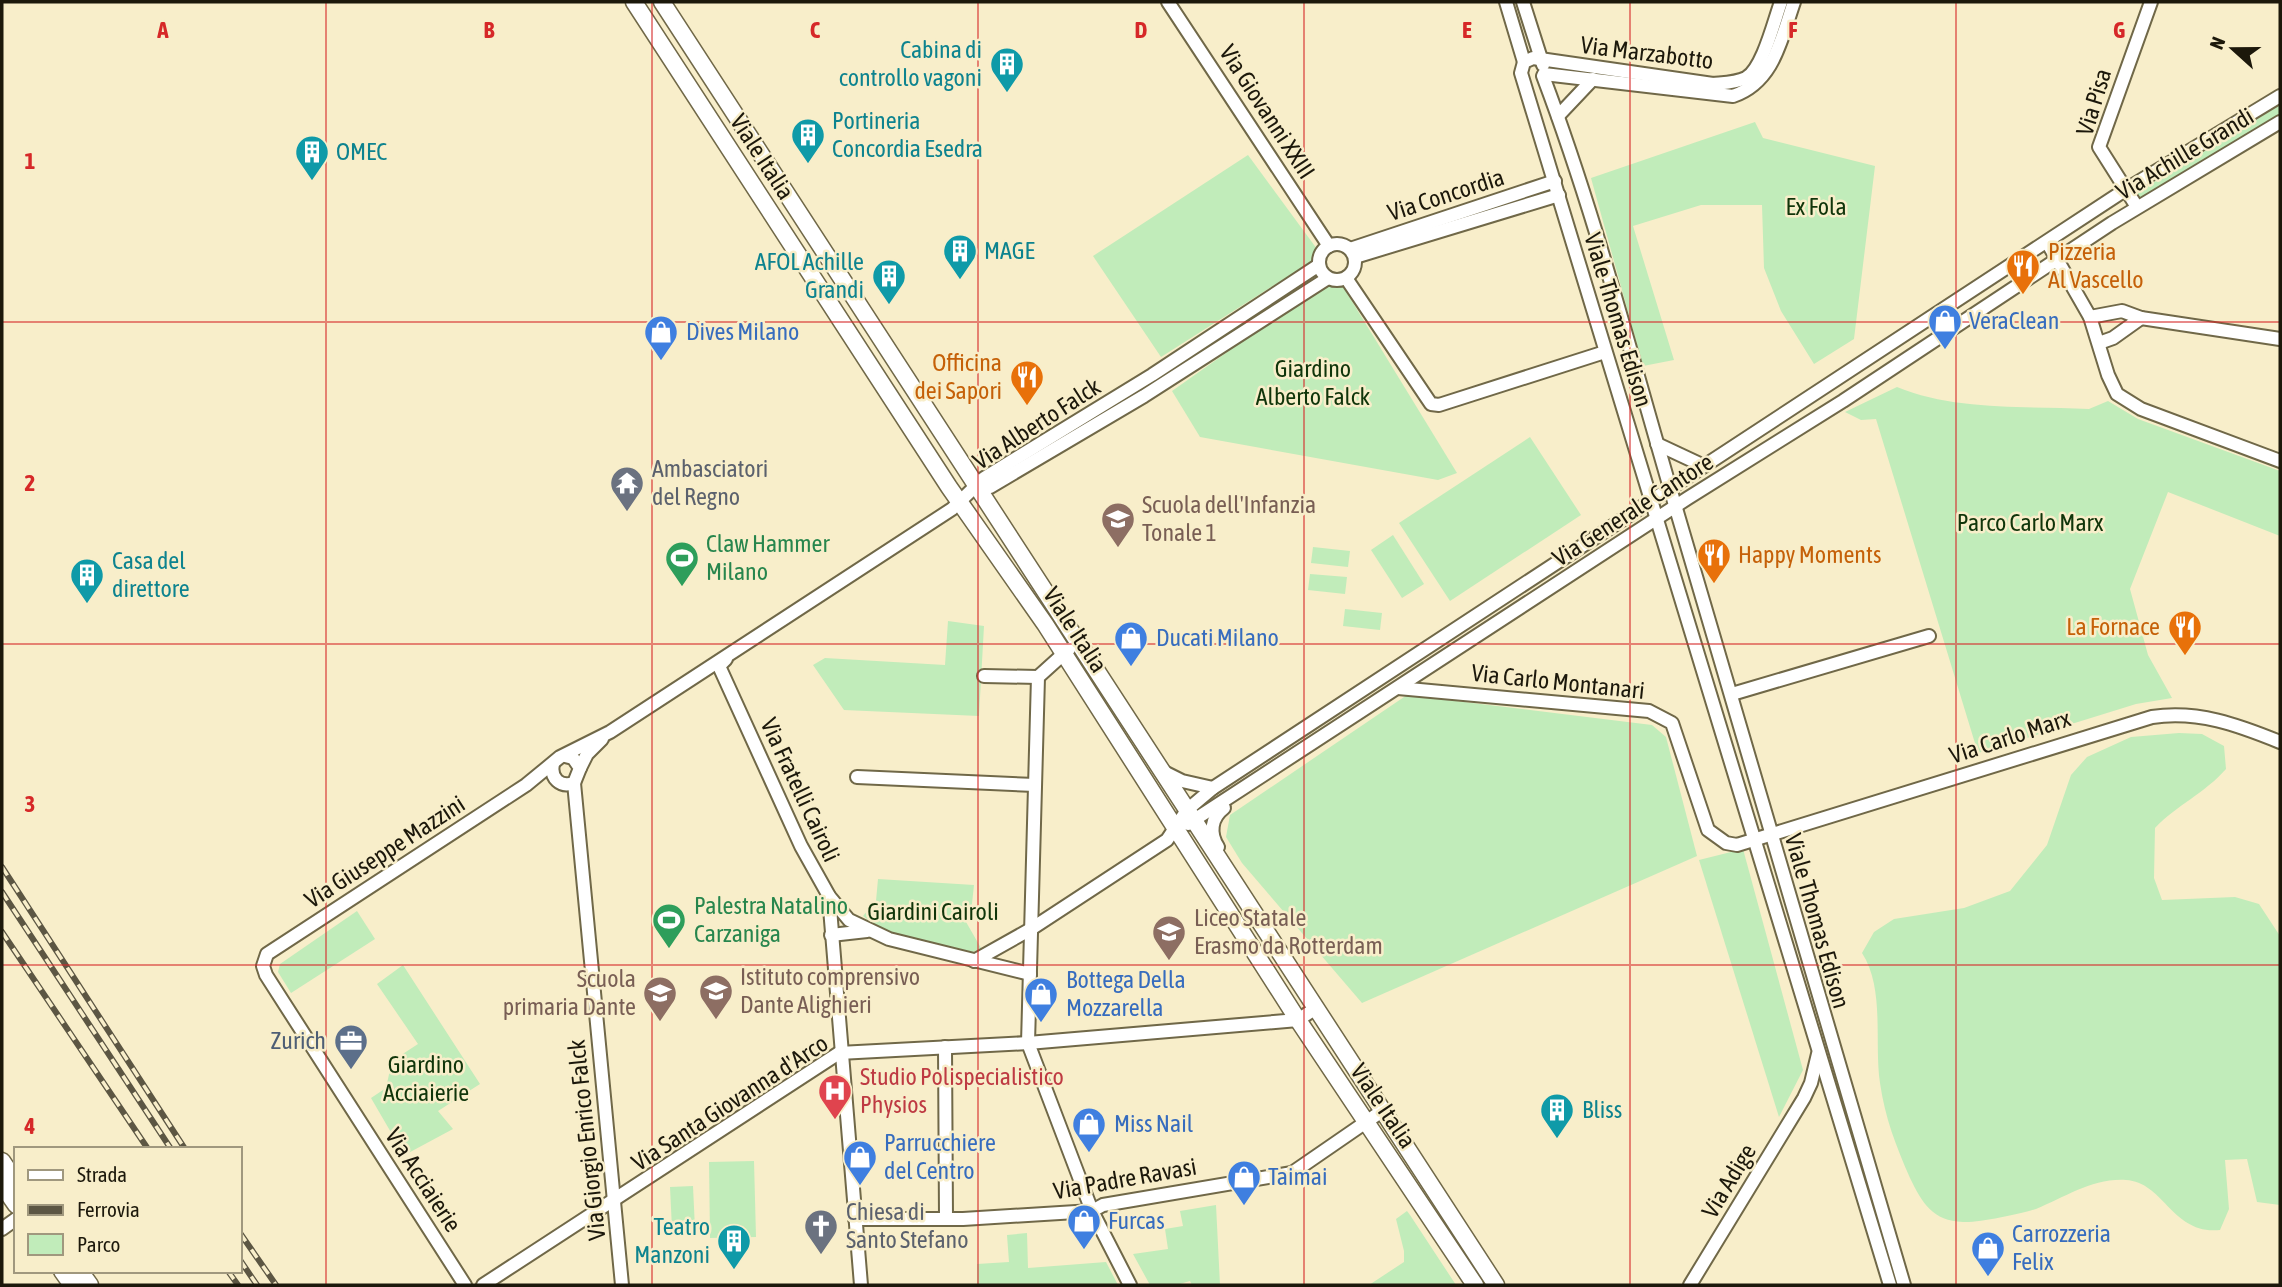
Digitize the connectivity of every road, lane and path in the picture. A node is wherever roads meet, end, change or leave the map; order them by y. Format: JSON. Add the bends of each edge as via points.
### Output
{"nodes":[{"id":1,"x":634,"y":2,"type":"edge"},
{"id":2,"x":662,"y":2,"type":"edge"},
{"id":3,"x":1506,"y":2,"type":"edge"},
{"id":4,"x":1523,"y":2,"type":"edge"},
{"id":5,"x":1781,"y":2,"type":"edge"},
{"id":6,"x":1794,"y":2,"type":"edge"},
{"id":7,"x":2151,"y":2,"type":"edge"},
{"id":8,"x":1170,"y":3,"type":"edge"},
{"id":9,"x":1524,"y":62,"type":"junction"},
{"id":10,"x":1542,"y":71,"type":"junction"},
{"id":11,"x":1525,"y":79,"type":"junction"},
{"id":12,"x":1593,"y":79,"type":"junction"},
{"id":13,"x":2280,"y":96,"type":"edge"},
{"id":14,"x":1558,"y":116,"type":"junction"},
{"id":15,"x":2280,"y":122,"type":"edge"},
{"id":16,"x":1555,"y":181,"type":"junction"},
{"id":17,"x":2125,"y":190,"type":"junction"},
{"id":18,"x":1559,"y":195,"type":"junction"},
{"id":19,"x":2137,"y":207,"type":"junction"},
{"id":20,"x":2112,"y":223,"type":"joint"},
{"id":21,"x":2047,"y":242,"type":"junction"},
{"id":22,"x":1329,"y":246,"type":"junction"},
{"id":23,"x":1352,"y":253,"type":"junction"},
{"id":24,"x":2057,"y":258,"type":"junction"},
{"id":25,"x":1320,"y":265,"type":"junction"},
{"id":26,"x":1328,"y":278,"type":"junction"},
{"id":27,"x":1346,"y":278,"type":"junction"},
{"id":28,"x":2090,"y":317,"type":"junction"},
{"id":29,"x":2141,"y":318,"type":"junction"},
{"id":30,"x":2280,"y":339,"type":"edge"},
{"id":31,"x":2099,"y":343,"type":"junction"},
{"id":32,"x":1605,"y":352,"type":"junction"},
{"id":33,"x":1657,"y":444,"type":"junction"},
{"id":34,"x":2280,"y":461,"type":"edge"},
{"id":35,"x":1704,"y":466,"type":"junction"},
{"id":36,"x":977,"y":488,"type":"junction"},
{"id":37,"x":1670,"y":488,"type":"junction"},
{"id":38,"x":1652,"y":500,"type":"junction"},
{"id":39,"x":960,"y":503,"type":"junction"},
{"id":40,"x":1676,"y":506,"type":"junction"},
{"id":41,"x":1657,"y":521,"type":"junction"},
{"id":42,"x":1694,"y":567,"type":"junction"},
{"id":43,"x":1673,"y":573,"type":"junction"},
{"id":44,"x":1929,"y":636,"type":"dead end"},
{"id":45,"x":1078,"y":644,"type":"junction"},
{"id":46,"x":1063,"y":653,"type":"junction"},
{"id":47,"x":729,"y":656,"type":"junction"},
{"id":48,"x":984,"y":676,"type":"dead end"},
{"id":49,"x":1038,"y":677,"type":"junction"},
{"id":50,"x":1398,"y":688,"type":"junction"},
{"id":51,"x":1732,"y":694,"type":"junction"},
{"id":52,"x":610,"y":732,"type":"junction"},
{"id":53,"x":2280,"y":742,"type":"edge"},
{"id":54,"x":565,"y":756,"type":"junction"},
{"id":55,"x":580,"y":768,"type":"junction"},
{"id":56,"x":1159,"y":768,"type":"junction"},
{"id":57,"x":553,"y":771,"type":"junction"},
{"id":58,"x":857,"y":777,"type":"dead end"},
{"id":59,"x":574,"y":783,"type":"junction"},
{"id":60,"x":1035,"y":785,"type":"junction"},
{"id":61,"x":1213,"y":788,"type":"junction"},
{"id":62,"x":1241,"y":790,"type":"junction"},
{"id":63,"x":1190,"y":816,"type":"junction"},
{"id":64,"x":1175,"y":830,"type":"junction"},
{"id":65,"x":1769,"y":834,"type":"junction"},
{"id":66,"x":1755,"y":840,"type":"junction"},
{"id":67,"x":829,"y":896,"type":"junction"},
{"id":68,"x":1246,"y":900,"type":"junction"},
{"id":69,"x":1031,"y":929,"type":"junction"},
{"id":70,"x":867,"y":931,"type":"junction"},
{"id":71,"x":831,"y":935,"type":"junction"},
{"id":72,"x":267,"y":954,"type":"joint"},
{"id":73,"x":974,"y":961,"type":"junction"},
{"id":74,"x":1030,"y":974,"type":"junction"},
{"id":75,"x":1316,"y":1008,"type":"junction"},
{"id":76,"x":1298,"y":1020,"type":"junction"},
{"id":77,"x":1028,"y":1043,"type":"junction"},
{"id":78,"x":1817,"y":1046,"type":"junction"},
{"id":79,"x":944,"y":1047,"type":"junction"},
{"id":80,"x":839,"y":1053,"type":"junction"},
{"id":81,"x":1830,"y":1088,"type":"junction"},
{"id":82,"x":1804,"y":1098,"type":"junction"},
{"id":83,"x":1847,"y":1098,"type":"junction"},
{"id":84,"x":1382,"y":1111,"type":"junction"},
{"id":85,"x":1368,"y":1122,"type":"junction"},
{"id":86,"x":2,"y":1161,"type":"edge"},
{"id":87,"x":14,"y":1179,"type":"edge"},
{"id":88,"x":2,"y":1185,"type":"edge"},
{"id":89,"x":14,"y":1202,"type":"edge"},
{"id":90,"x":614,"y":1202,"type":"junction"},
{"id":91,"x":1092,"y":1211,"type":"junction"},
{"id":92,"x":946,"y":1218,"type":"junction"},
{"id":93,"x":855,"y":1219,"type":"junction"},
{"id":94,"x":465,"y":1285,"type":"edge"},
{"id":95,"x":483,"y":1285,"type":"edge"},
{"id":96,"x":622,"y":1285,"type":"edge"},
{"id":97,"x":861,"y":1285,"type":"edge"},
{"id":98,"x":1130,"y":1285,"type":"edge"},
{"id":99,"x":1475,"y":1285,"type":"edge"},
{"id":100,"x":1496,"y":1285,"type":"edge"},
{"id":101,"x":1690,"y":1285,"type":"edge"},
{"id":102,"x":1890,"y":1285,"type":"edge"},
{"id":103,"x":1904,"y":1285,"type":"edge"}],
"edges":[{"from":1,"to":39,"type":"main road","name":"Viale Italia"},
{"from":2,"to":36,"type":"main road","name":"Viale Italia"},
{"from":3,"to":9,"type":"street"},
{"from":4,"to":10,"type":"street","name":"Viale Thomas Edison"},
{"from":5,"to":10,"type":"street","name":"Via Marzabotto","via":[[1758,66],[1734,81],[1713,84]]},
{"from":6,"to":12,"type":"street","name":"Via Marzabotto","via":[[1767,74],[1741,93],[1723,96]]},
{"from":7,"to":17,"type":"street","name":"Via Pisa","via":[[2099,141]]},
{"from":8,"to":22,"type":"street","name":"Via Giovanni XXIII"},
{"from":9,"to":10,"type":"street","via":[[1533,58]]},
{"from":9,"to":11,"type":"street","via":[[1521,73]]},
{"from":10,"to":11,"type":"street","via":[[1535,82]]},
{"from":10,"to":12,"type":"street","name":"Via Marzabotto"},
{"from":10,"to":14,"type":"street","name":"Viale Thomas Edison"},
{"from":11,"to":16,"type":"street","name":"Viale Thomas Edison"},
{"from":12,"to":14,"type":"street","name":"Via Marzabotto"},
{"from":13,"to":17,"type":"street","name":"Via Achille Grandi"},
{"from":14,"to":33,"type":"street","name":"Viale Thomas Edison"},
{"from":15,"to":19,"type":"street","name":"Via Achille Grandi"},
{"from":16,"to":18,"type":"street","name":"Viale Thomas Edison"},
{"from":16,"to":23,"type":"street","name":"Via Concordia"},
{"from":17,"to":19,"type":"street","name":"Via Pisa"},
{"from":17,"to":21,"type":"street","name":"Via Generale Cantore"},
{"from":18,"to":23,"type":"street","name":"Via Concordia"},
{"from":18,"to":32,"type":"street","name":"Viale Thomas Edison"},
{"from":19,"to":20,"type":"street","name":"Via Achille Grandi"},
{"from":20,"to":24,"type":"street","name":"Via Generale Cantore"},
{"from":21,"to":24,"type":"street"},
{"from":21,"to":35,"type":"street","name":"Via Generale Cantore"},
{"from":22,"to":23,"type":"street","via":[[1337,244]]},
{"from":22,"to":25,"type":"street","via":[[1320,256]]},
{"from":23,"to":27,"type":"street","via":[[1355,267]]},
{"from":24,"to":28,"type":"street"},
{"from":24,"to":40,"type":"street","name":"Via Generale Cantore"},
{"from":25,"to":26,"type":"street"},
{"from":25,"to":36,"type":"street","name":"Via Alberto Falck","via":[[984,478]]},
{"from":26,"to":27,"type":"street"},
{"from":26,"to":36,"type":"street","name":"Via Alberto Falck","via":[[1144,396],[990,487]]},
{"from":27,"to":32,"type":"street","via":[[1431,404]]},
{"from":28,"to":29,"type":"street","via":[[2122,311]]},
{"from":28,"to":31,"type":"street"},
{"from":29,"to":30,"type":"street"},
{"from":29,"to":31,"type":"street"},
{"from":31,"to":34,"type":"street","via":[[2112,386],[2128,403]]},
{"from":32,"to":38,"type":"street","name":"Viale Thomas Edison"},
{"from":33,"to":35,"type":"street"},
{"from":33,"to":37,"type":"street","name":"Viale Thomas Edison"},
{"from":35,"to":37,"type":"street","name":"Via Generale Cantore"},
{"from":36,"to":39,"type":"street","name":"Via Giuseppe Mazzini"},
{"from":36,"to":45,"type":"main road","name":"Viale Italia"},
{"from":37,"to":38,"type":"street","name":"Via Generale Cantore"},
{"from":37,"to":40,"type":"street","name":"Viale Thomas Edison"},
{"from":38,"to":41,"type":"street","name":"Viale Thomas Edison"},
{"from":38,"to":61,"type":"street","name":"Via Generale Cantore"},
{"from":39,"to":46,"type":"main road","name":"Viale Italia"},
{"from":39,"to":47,"type":"street","name":"Via Giuseppe Mazzini"},
{"from":40,"to":41,"type":"street","name":"Via Generale Cantore"},
{"from":40,"to":42,"type":"street","name":"Viale Thomas Edison"},
{"from":41,"to":43,"type":"street","name":"Viale Thomas Edison"},
{"from":41,"to":50,"type":"street","name":"Via Generale Cantore"},
{"from":42,"to":43,"type":"street"},
{"from":42,"to":51,"type":"street","name":"Viale Thomas Edison"},
{"from":43,"to":66,"type":"street","name":"Viale Thomas Edison"},
{"from":44,"to":51,"type":"street"},
{"from":45,"to":46,"type":"street"},
{"from":45,"to":56,"type":"main road","name":"Viale Italia"},
{"from":46,"to":49,"type":"street"},
{"from":46,"to":64,"type":"main road","name":"Viale Italia"},
{"from":47,"to":52,"type":"street","name":"Via Giuseppe Mazzini"},
{"from":47,"to":67,"type":"street","name":"Via Fratelli Cairoli","via":[[719,666]]},
{"from":48,"to":49,"type":"street"},
{"from":49,"to":60,"type":"street"},
{"from":50,"to":62,"type":"street","name":"Via Generale Cantore"},
{"from":50,"to":66,"type":"street","name":"Via Carlo Montanari","via":[[1649,711],[1663,716],[1672,723],[1708,830],[1726,844]]},
{"from":51,"to":65,"type":"street","name":"Viale Thomas Edison"},
{"from":52,"to":54,"type":"street","name":"Via Giuseppe Mazzini"},
{"from":52,"to":55,"type":"street","name":"Via Giuseppe Mazzini","via":[[587,754]]},
{"from":53,"to":65,"type":"street","name":"Via Carlo Marx","via":[[2204,716],[2152,717]]},
{"from":54,"to":55,"type":"street"},
{"from":54,"to":57,"type":"street","name":"Via Giuseppe Mazzini"},
{"from":55,"to":59,"type":"street","name":"Via Giuseppe Mazzini"},
{"from":56,"to":61,"type":"street","via":[[1182,781]]},
{"from":56,"to":63,"type":"main road","name":"Viale Italia"},
{"from":57,"to":59,"type":"street","via":[[560,784]]},
{"from":57,"to":72,"type":"street","name":"Via Giuseppe Mazzini"},
{"from":58,"to":60,"type":"street"},
{"from":59,"to":90,"type":"street","name":"Via Giorgio Enrico Falck"},
{"from":60,"to":69,"type":"street"},
{"from":61,"to":63,"type":"street","name":"Via Generale Cantore"},
{"from":62,"to":63,"type":"street","name":"Via Generale Cantore"},
{"from":62,"to":68,"type":"street","name":"Viale Italia","via":[[1214,818],[1212,836],[1242,884]]},
{"from":63,"to":64,"type":"street","name":"Via Generale Cantore"},
{"from":63,"to":68,"type":"main road","name":"Viale Italia"},
{"from":64,"to":69,"type":"street","name":"Via Generale Cantore","via":[[1167,840]]},
{"from":64,"to":76,"type":"main road","name":"Viale Italia"},
{"from":65,"to":66,"type":"street","name":"Via Carlo Marx"},
{"from":65,"to":83,"type":"street","name":"Viale Thomas Edison"},
{"from":66,"to":78,"type":"street","name":"Viale Thomas Edison"},
{"from":67,"to":70,"type":"street","name":"Via Fratelli Cairoli","via":[[849,920]]},
{"from":67,"to":71,"type":"street"},
{"from":68,"to":75,"type":"main road","name":"Viale Italia"},
{"from":69,"to":73,"type":"street","name":"Via Generale Cantore"},
{"from":69,"to":74,"type":"street"},
{"from":70,"to":71,"type":"street","name":"Via Fratelli Cairoli"},
{"from":70,"to":73,"type":"street","name":"Via Fratelli Cairoli"},
{"from":71,"to":80,"type":"street"},
{"from":72,"to":94,"type":"street","name":"Via Acciaierie","via":[[266,975]]},
{"from":73,"to":74,"type":"street","name":"Via Fratelli Cairoli"},
{"from":74,"to":77,"type":"street"},
{"from":75,"to":76,"type":"street","name":"Via Santa Giovanna d'Arco"},
{"from":75,"to":84,"type":"main road","name":"Viale Italia"},
{"from":76,"to":77,"type":"street","name":"Via Santa Giovanna d'Arco"},
{"from":76,"to":85,"type":"main road","name":"Viale Italia"},
{"from":77,"to":79,"type":"street","name":"Via Santa Giovanna d'Arco"},
{"from":77,"to":91,"type":"street"},
{"from":78,"to":81,"type":"street","name":"Viale Thomas Edison"},
{"from":78,"to":82,"type":"street","name":"Via Adige"},
{"from":79,"to":80,"type":"street","name":"Via Santa Giovanna d'Arco"},
{"from":79,"to":92,"type":"street"},
{"from":80,"to":90,"type":"street","name":"Via Santa Giovanna d'Arco"},
{"from":80,"to":93,"type":"street"},
{"from":81,"to":82,"type":"street"},
{"from":81,"to":83,"type":"street"},
{"from":81,"to":102,"type":"street","name":"Viale Thomas Edison"},
{"from":82,"to":101,"type":"street","name":"Via Adige"},
{"from":83,"to":103,"type":"street","name":"Viale Thomas Edison"},
{"from":84,"to":85,"type":"street","name":"Via Padre Ravasi"},
{"from":84,"to":100,"type":"main road","name":"Viale Italia"},
{"from":85,"to":91,"type":"street","name":"Via Padre Ravasi","via":[[1292,1173],[1103,1205]]},
{"from":85,"to":99,"type":"main road","name":"Viale Italia"},
{"from":86,"to":87,"type":"main road"},
{"from":88,"to":89,"type":"main road"},
{"from":90,"to":95,"type":"street","name":"Via Santa Giovanna d'Arco"},
{"from":90,"to":96,"type":"street","name":"Via Giorgio Enrico Falck"},
{"from":91,"to":92,"type":"street","name":"Via Padre Ravasi"},
{"from":91,"to":98,"type":"street"},
{"from":92,"to":93,"type":"street","name":"Via Padre Ravasi"},
{"from":93,"to":97,"type":"street"}]}
